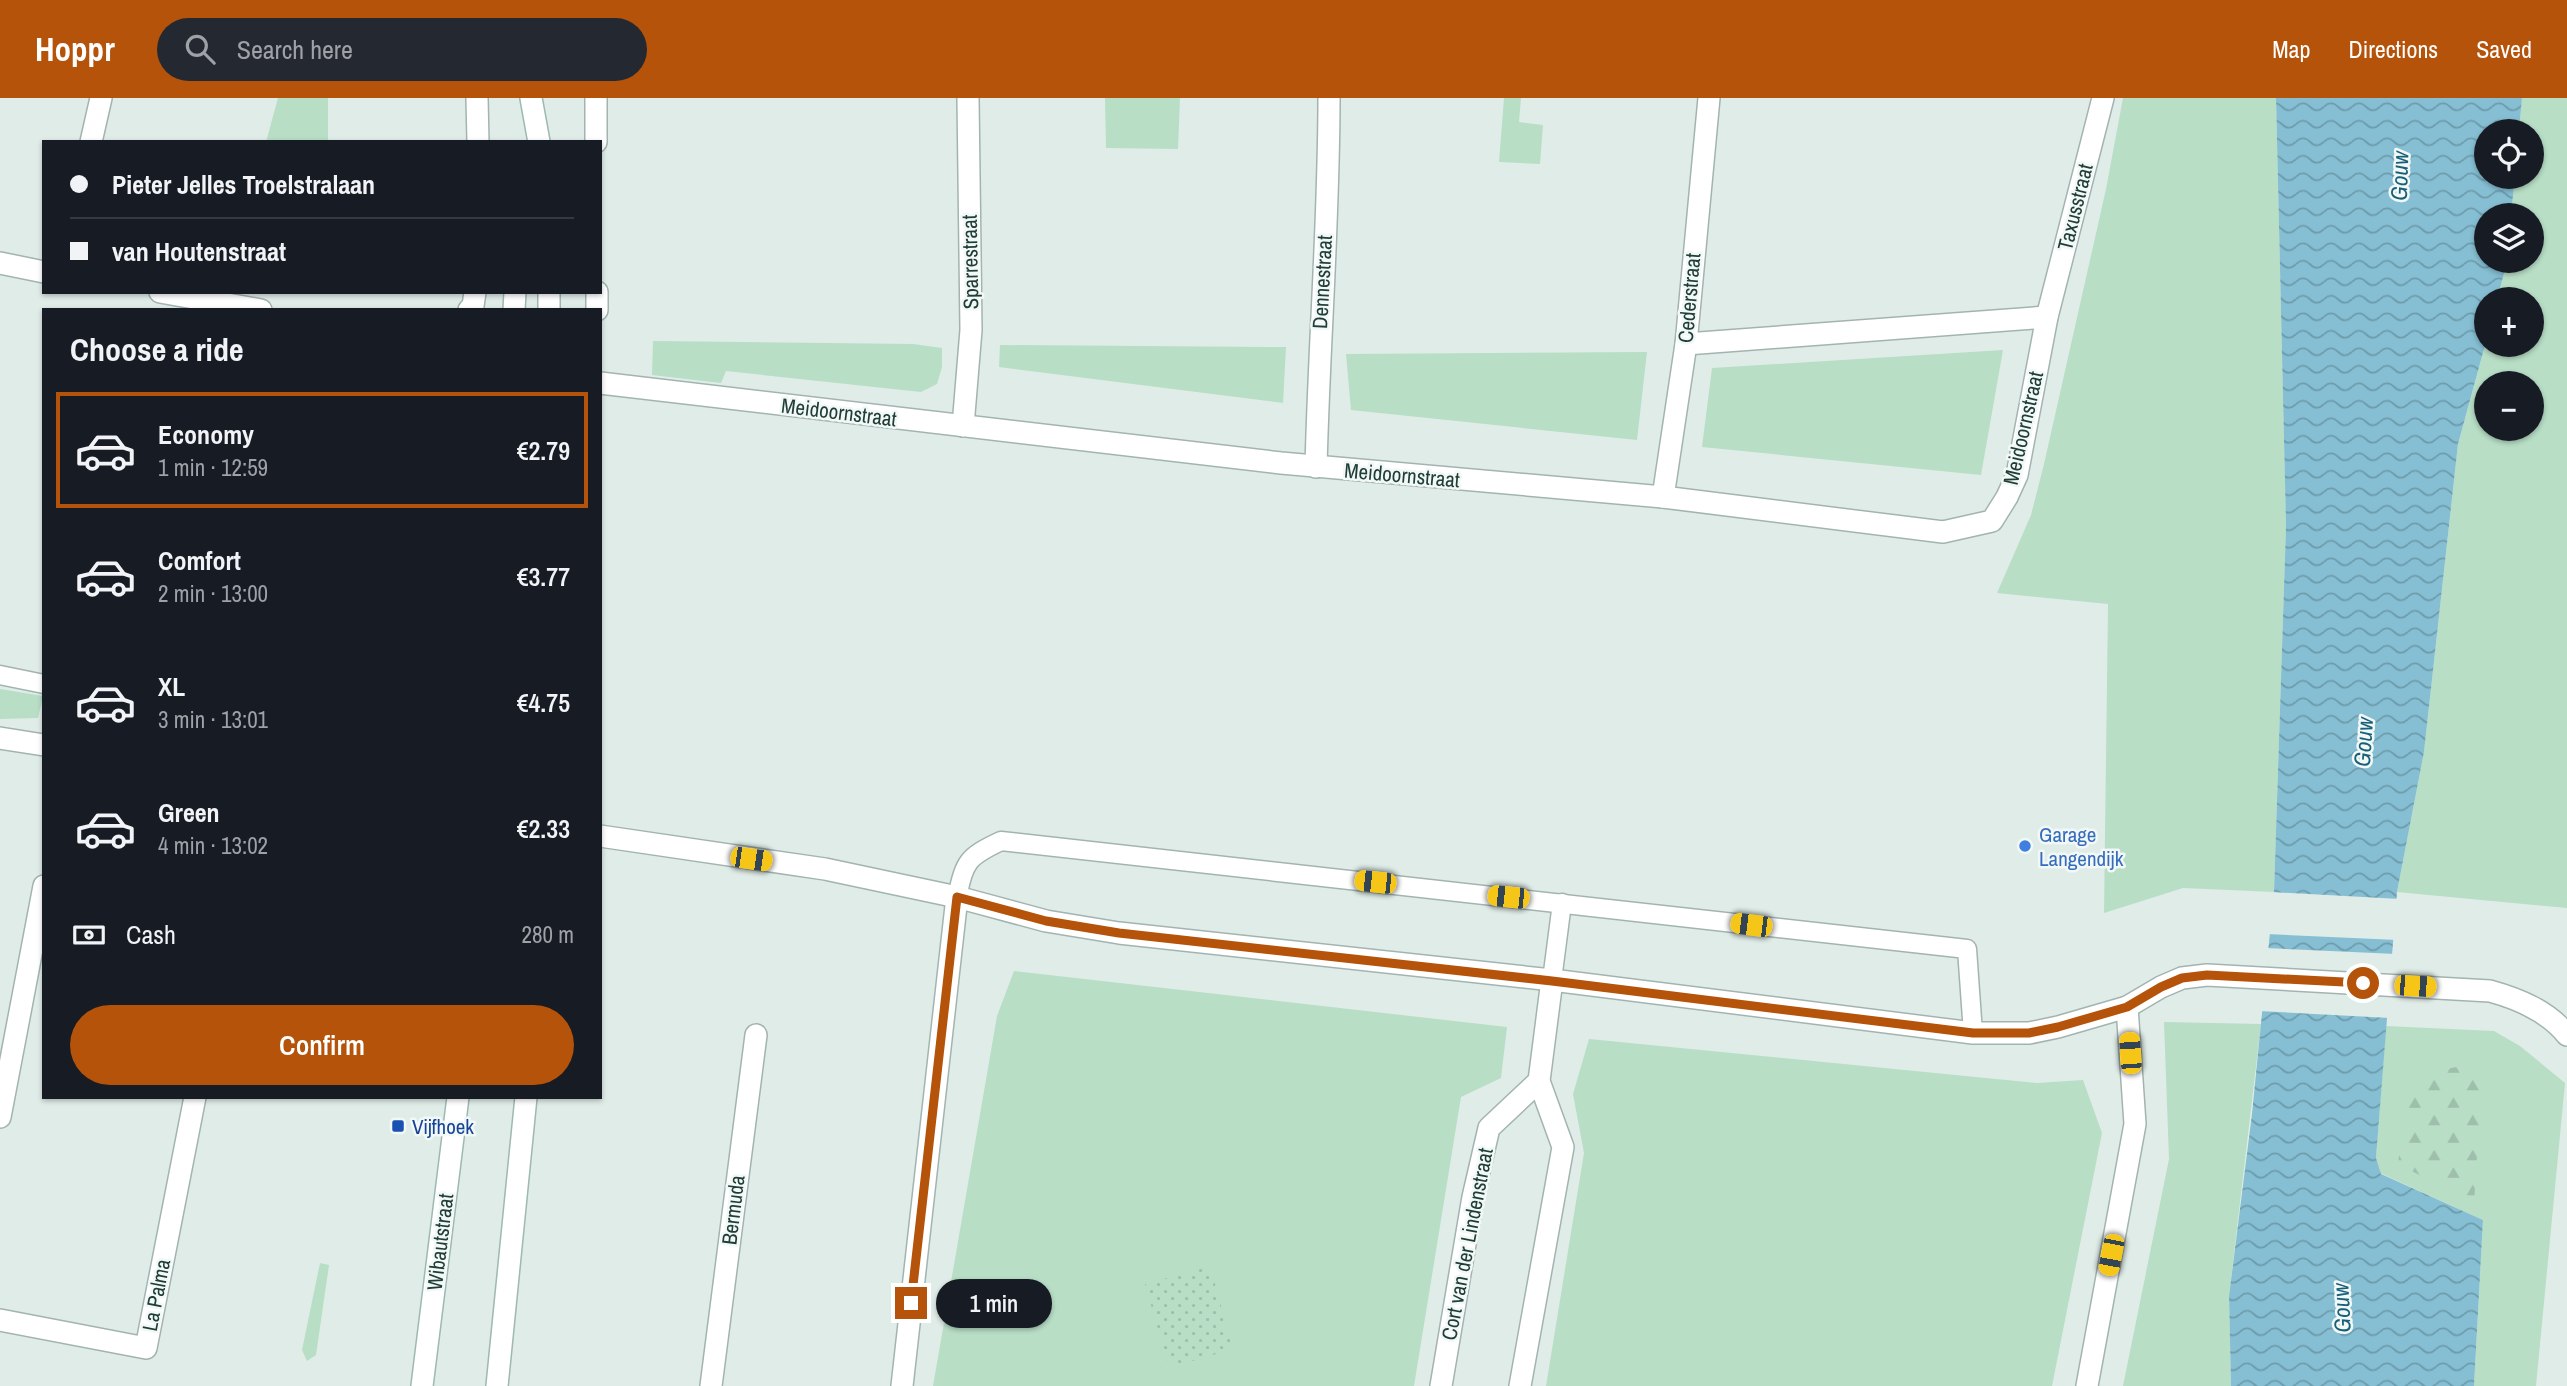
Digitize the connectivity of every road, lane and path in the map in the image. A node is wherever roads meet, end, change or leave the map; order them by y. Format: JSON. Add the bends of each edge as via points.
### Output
{"nodes":[{"id":1,"x":102,"y":98,"type":"edge"},
{"id":2,"x":477,"y":98,"type":"edge"},
{"id":3,"x":531,"y":98,"type":"edge"},
{"id":4,"x":596,"y":98,"type":"edge"},
{"id":5,"x":968,"y":98,"type":"edge"},
{"id":6,"x":1329,"y":98,"type":"edge"},
{"id":7,"x":1709,"y":98,"type":"edge"},
{"id":8,"x":2103,"y":98,"type":"edge"},
{"id":9,"x":92,"y":140,"type":"edge"},
{"id":10,"x":478,"y":140,"type":"edge"},
{"id":11,"x":524,"y":140,"type":"edge"},
{"id":12,"x":539,"y":140,"type":"edge"},
{"id":13,"x":596,"y":140,"type":"edge"},
{"id":14,"x":0,"y":263,"type":"edge"},
{"id":15,"x":42,"y":272,"type":"edge"},
{"id":16,"x":171,"y":294,"type":"edge"},
{"id":17,"x":250,"y":308,"type":"edge"},
{"id":18,"x":2047,"y":317,"type":"junction"},
{"id":19,"x":1686,"y":344,"type":"junction"},
{"id":20,"x":602,"y":383,"type":"edge"},
{"id":21,"x":963,"y":426,"type":"junction"},
{"id":22,"x":1316,"y":467,"type":"junction"},
{"id":23,"x":1663,"y":497,"type":"junction"},
{"id":24,"x":0,"y":676,"type":"edge"},
{"id":25,"x":42,"y":684,"type":"edge"},
{"id":26,"x":0,"y":738,"type":"edge"},
{"id":27,"x":42,"y":745,"type":"edge"},
{"id":28,"x":602,"y":836,"type":"edge"},
{"id":29,"x":42,"y":896,"type":"edge"},
{"id":30,"x":957,"y":897,"type":"junction"},
{"id":31,"x":1562,"y":903,"type":"junction"},
{"id":32,"x":1552,"y":981,"type":"junction"},
{"id":33,"x":2127,"y":1007,"type":"junction"},
{"id":34,"x":2565,"y":1029,"type":"edge"},
{"id":35,"x":1973,"y":1033,"type":"junction"},
{"id":36,"x":756,"y":1035,"type":"dead end"},
{"id":37,"x":1539,"y":1082,"type":"junction"},
{"id":38,"x":195,"y":1099,"type":"edge"},
{"id":39,"x":458,"y":1099,"type":"edge"},
{"id":40,"x":526,"y":1099,"type":"edge"},
{"id":41,"x":0,"y":1117,"type":"edge"},
{"id":42,"x":0,"y":1320,"type":"edge"},
{"id":43,"x":422,"y":1386,"type":"edge"},
{"id":44,"x":497,"y":1386,"type":"edge"},
{"id":45,"x":711,"y":1386,"type":"edge"},
{"id":46,"x":902,"y":1386,"type":"edge"},
{"id":47,"x":1441,"y":1386,"type":"edge"},
{"id":48,"x":1520,"y":1386,"type":"edge"},
{"id":49,"x":2087,"y":1386,"type":"edge"}],
"edges":[{"from":1,"to":9,"type":"street"},
{"from":2,"to":10,"type":"street"},
{"from":3,"to":11,"type":"street"},
{"from":3,"to":12,"type":"street"},
{"from":4,"to":13,"type":"street"},
{"from":5,"to":21,"type":"street","name":"Sparrestraat","via":[[971,330]]},
{"from":6,"to":22,"type":"street","name":"Dennestraat"},
{"from":7,"to":19,"type":"street","name":"Cederstraat"},
{"from":8,"to":18,"type":"street","name":"Taxusstraat"},
{"from":14,"to":15,"type":"street"},
{"from":16,"to":17,"type":"street"},
{"from":18,"to":19,"type":"street"},
{"from":18,"to":23,"type":"street","name":"Meidoornstraat","via":[[2017,475],[1992,521],[1943,532]]},
{"from":19,"to":23,"type":"street","name":"Cederstraat"},
{"from":20,"to":21,"type":"street","name":"Meidoornstraat"},
{"from":21,"to":22,"type":"street","name":"Meidoornstraat"},
{"from":22,"to":23,"type":"street","name":"Meidoornstraat"},
{"from":24,"to":25,"type":"lane"},
{"from":26,"to":27,"type":"street"},
{"from":28,"to":30,"type":"street","via":[[825,869]]},
{"from":29,"to":41,"type":"street"},
{"from":30,"to":31,"type":"lane","via":[[968,860],[1001,841]]},
{"from":30,"to":32,"type":"street","via":[[1046,921],[1119,933]]},
{"from":30,"to":46,"type":"street"},
{"from":31,"to":32,"type":"lane"},
{"from":31,"to":35,"type":"lane","via":[[1967,949]]},
{"from":32,"to":35,"type":"street"},
{"from":32,"to":37,"type":"street"},
{"from":33,"to":34,"type":"street","via":[[2182,978],[2207,975],[2490,991],[2536,1008]]},
{"from":33,"to":35,"type":"street","via":[[2029,1033]]},
{"from":33,"to":49,"type":"street","via":[[2135,1124]]},
{"from":36,"to":45,"type":"street","name":"Bermuda"},
{"from":37,"to":47,"type":"street","name":"Cort van der Lindenstraat","via":[[1489,1128]]},
{"from":37,"to":48,"type":"street","via":[[1563,1147]]},
{"from":38,"to":42,"type":"street","name":"La Palma","via":[[146,1348]]},
{"from":39,"to":43,"type":"street","name":"Wibautstraat"},
{"from":40,"to":44,"type":"street"}]}
